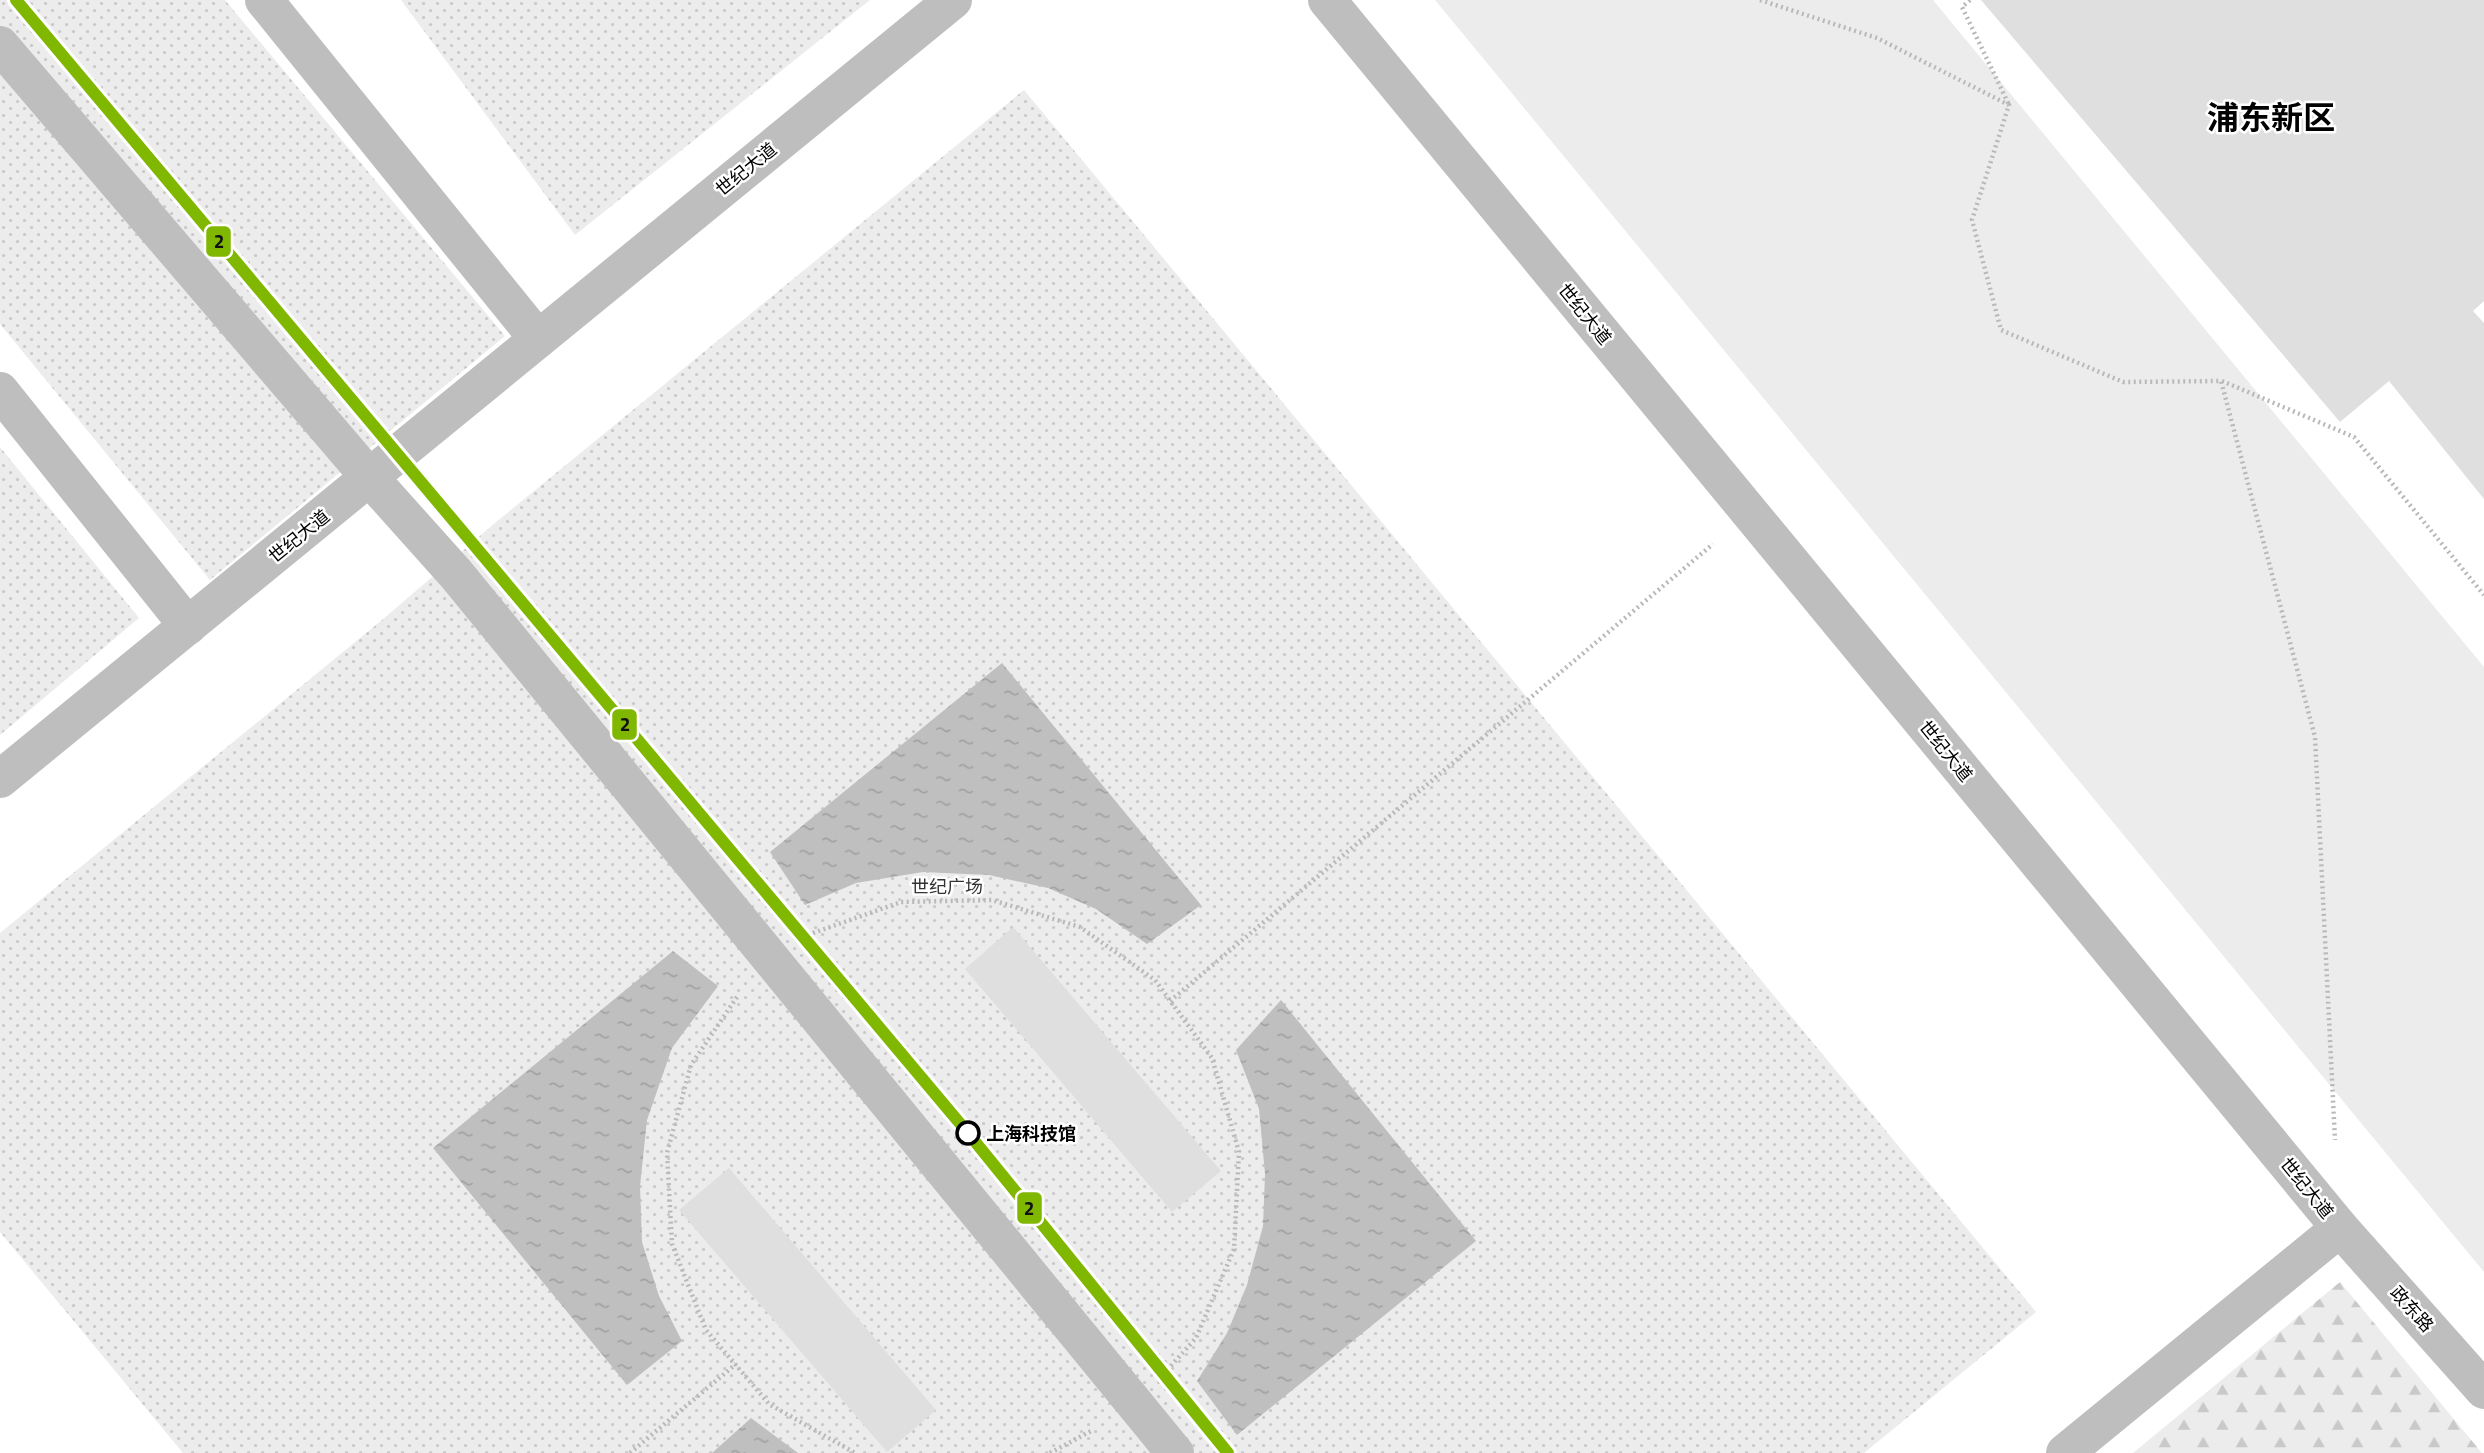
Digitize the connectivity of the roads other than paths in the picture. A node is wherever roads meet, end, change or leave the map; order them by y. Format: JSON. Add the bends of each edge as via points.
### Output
{"nodes":[{"id":1,"x":264,"y":0,"type":"edge"},
{"id":2,"x":953,"y":0,"type":"edge"},
{"id":3,"x":1326,"y":0,"type":"edge"},
{"id":4,"x":0,"y":45,"type":"edge"},
{"id":5,"x":538,"y":339,"type":"junction"},
{"id":6,"x":0,"y":391,"type":"edge"},
{"id":7,"x":370,"y":478,"type":"junction"},
{"id":8,"x":188,"y":626,"type":"junction"},
{"id":9,"x":0,"y":779,"type":"edge"},
{"id":10,"x":2340,"y":1228,"type":"junction"},
{"id":11,"x":2484,"y":1390,"type":"edge"},
{"id":12,"x":1175,"y":1453,"type":"edge"},
{"id":13,"x":2065,"y":1453,"type":"edge"}],
"edges":[{"from":1,"to":5,"type":"street"},
{"from":2,"to":5,"type":"street","name":"世纪大道"},
{"from":3,"to":10,"type":"street","name":"世纪大道"},
{"from":4,"to":7,"type":"street"},
{"from":5,"to":7,"type":"street","name":"世纪大道"},
{"from":6,"to":8,"type":"street"},
{"from":7,"to":8,"type":"street","name":"世纪大道"},
{"from":7,"to":12,"type":"street","via":[[456,573]]},
{"from":8,"to":9,"type":"street","name":"世纪大道"},
{"from":10,"to":11,"type":"street","name":"政东路"},
{"from":10,"to":13,"type":"street","name":"世纪大道"}]}
